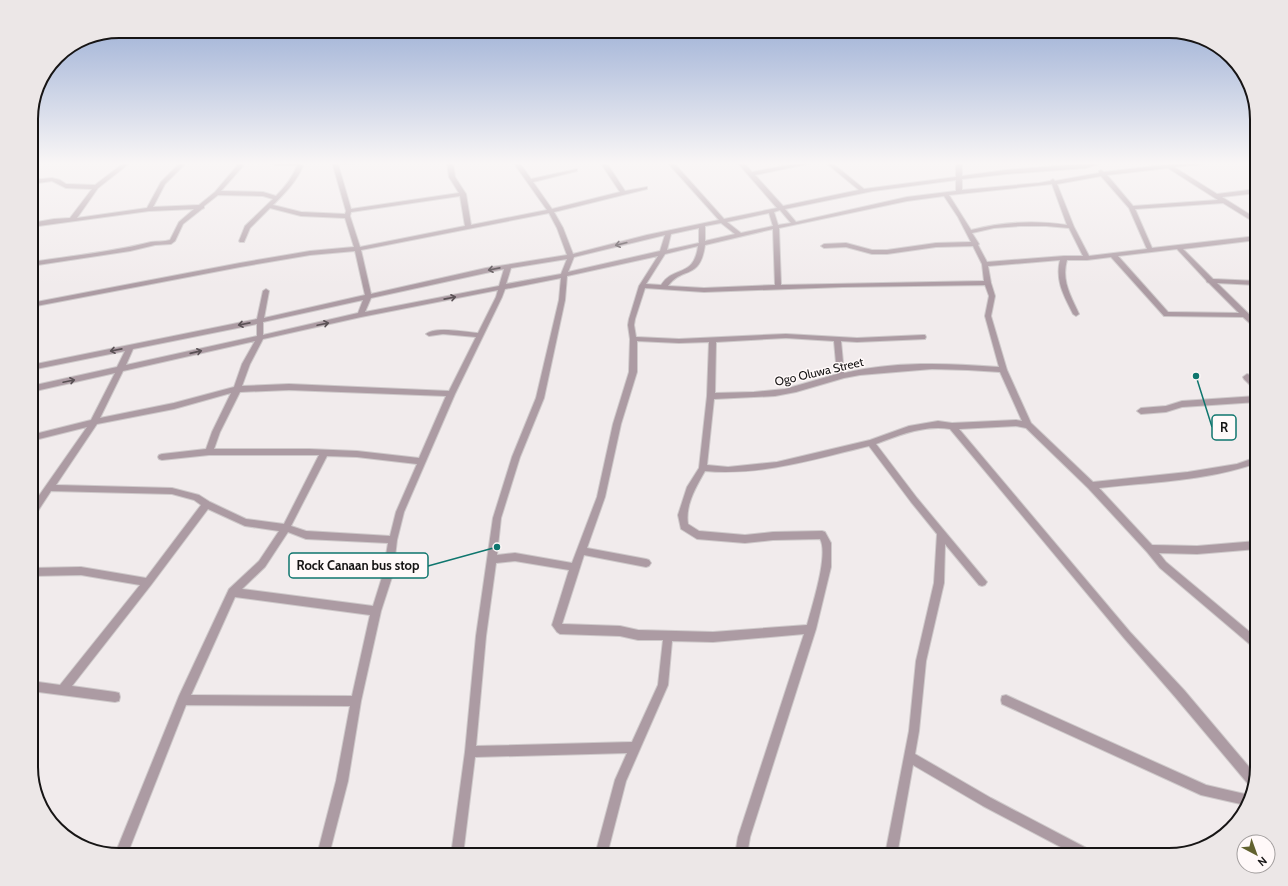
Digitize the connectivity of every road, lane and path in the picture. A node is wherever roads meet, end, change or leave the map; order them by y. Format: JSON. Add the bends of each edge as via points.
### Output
{"nodes":[{"id":1,"x":84,"y":203,"type":"edge"},
{"id":2,"x":152,"y":203,"type":"edge"},
{"id":3,"x":206,"y":203,"type":"edge"},
{"id":4,"x":271,"y":203,"type":"edge"},
{"id":5,"x":345,"y":203,"type":"edge"},
{"id":6,"x":406,"y":203,"type":"edge"},
{"id":7,"x":464,"y":203,"type":"edge"},
{"id":8,"x":545,"y":203,"type":"edge"},
{"id":9,"x":581,"y":203,"type":"edge"},
{"id":10,"x":708,"y":203,"type":"edge"},
{"id":11,"x":777,"y":203,"type":"edge"},
{"id":12,"x":803,"y":203,"type":"edge"},
{"id":13,"x":887,"y":203,"type":"edge"},
{"id":14,"x":952,"y":203,"type":"edge"},
{"id":15,"x":1062,"y":203,"type":"edge"},
{"id":16,"x":1128,"y":203,"type":"edge"},
{"id":17,"x":1203,"y":203,"type":"edge"},
{"id":18,"x":1229,"y":203,"type":"edge"},
{"id":19,"x":269,"y":206,"type":"junction"},
{"id":20,"x":202,"y":207,"type":"junction"},
{"id":21,"x":781,"y":208,"type":"junction"},
{"id":22,"x":1132,"y":208,"type":"junction"},
{"id":23,"x":149,"y":209,"type":"junction"},
{"id":24,"x":771,"y":210,"type":"junction"},
{"id":25,"x":550,"y":211,"type":"junction"},
{"id":26,"x":348,"y":213,"type":"junction"},
{"id":27,"x":1250,"y":217,"type":"edge"},
{"id":28,"x":72,"y":220,"type":"junction"},
{"id":29,"x":722,"y":221,"type":"junction"},
{"id":30,"x":38,"y":224,"type":"edge"},
{"id":31,"x":795,"y":224,"type":"junction"},
{"id":32,"x":702,"y":225,"type":"junction"},
{"id":33,"x":776,"y":226,"type":"junction"},
{"id":34,"x":1071,"y":227,"type":"junction"},
{"id":35,"x":468,"y":228,"type":"junction"},
{"id":36,"x":970,"y":232,"type":"junction"},
{"id":37,"x":668,"y":234,"type":"junction"},
{"id":38,"x":740,"y":235,"type":"junction"},
{"id":39,"x":647,"y":237,"type":"junction"},
{"id":40,"x":1250,"y":239,"type":"edge"},
{"id":41,"x":242,"y":241,"type":"dead end"},
{"id":42,"x":666,"y":244,"type":"junction"},
{"id":43,"x":702,"y":244,"type":"junction"},
{"id":44,"x":976,"y":244,"type":"junction"},
{"id":45,"x":824,"y":246,"type":"dead end"},
{"id":46,"x":1178,"y":247,"type":"junction"},
{"id":47,"x":358,"y":249,"type":"junction"},
{"id":48,"x":1150,"y":250,"type":"junction"},
{"id":49,"x":663,"y":252,"type":"junction"},
{"id":50,"x":1113,"y":255,"type":"junction"},
{"id":51,"x":571,"y":256,"type":"junction"},
{"id":52,"x":1064,"y":258,"type":"junction"},
{"id":53,"x":1087,"y":258,"type":"junction"},
{"id":54,"x":38,"y":263,"type":"edge"},
{"id":55,"x":985,"y":264,"type":"junction"},
{"id":56,"x":508,"y":266,"type":"junction"},
{"id":57,"x":564,"y":275,"type":"junction"},
{"id":58,"x":1209,"y":281,"type":"junction"},
{"id":59,"x":988,"y":283,"type":"junction"},
{"id":60,"x":1250,"y":283,"type":"edge"},
{"id":61,"x":642,"y":286,"type":"junction"},
{"id":62,"x":778,"y":287,"type":"junction"},
{"id":63,"x":503,"y":288,"type":"junction"},
{"id":64,"x":663,"y":288,"type":"junction"},
{"id":65,"x":266,"y":291,"type":"dead end"},
{"id":66,"x":368,"y":296,"type":"junction"},
{"id":67,"x":38,"y":304,"type":"edge"},
{"id":68,"x":1076,"y":314,"type":"dead end"},
{"id":69,"x":1244,"y":314,"type":"junction"},
{"id":70,"x":361,"y":315,"type":"junction"},
{"id":71,"x":1250,"y":320,"type":"edge"},
{"id":72,"x":260,"y":321,"type":"junction"},
{"id":73,"x":429,"y":334,"type":"dead end"},
{"id":74,"x":479,"y":335,"type":"junction"},
{"id":75,"x":259,"y":337,"type":"junction"},
{"id":76,"x":923,"y":337,"type":"dead end"},
{"id":77,"x":633,"y":339,"type":"junction"},
{"id":78,"x":713,"y":339,"type":"junction"},
{"id":79,"x":837,"y":340,"type":"junction"},
{"id":80,"x":131,"y":347,"type":"junction"},
{"id":81,"x":38,"y":367,"type":"edge"},
{"id":82,"x":119,"y":370,"type":"junction"},
{"id":83,"x":1003,"y":370,"type":"junction"},
{"id":84,"x":841,"y":375,"type":"junction"},
{"id":85,"x":1246,"y":377,"type":"dead end"},
{"id":86,"x":1250,"y":381,"type":"edge"},
{"id":87,"x":38,"y":387,"type":"edge"},
{"id":88,"x":237,"y":389,"type":"junction"},
{"id":89,"x":451,"y":394,"type":"junction"},
{"id":90,"x":711,"y":396,"type":"junction"},
{"id":91,"x":1250,"y":399,"type":"edge"},
{"id":92,"x":1141,"y":411,"type":"dead end"},
{"id":93,"x":94,"y":422,"type":"junction"},
{"id":94,"x":1028,"y":425,"type":"junction"},
{"id":95,"x":952,"y":426,"type":"junction"},
{"id":96,"x":38,"y":436,"type":"edge"},
{"id":97,"x":871,"y":443,"type":"junction"},
{"id":98,"x":209,"y":452,"type":"junction"},
{"id":99,"x":324,"y":452,"type":"junction"},
{"id":100,"x":162,"y":457,"type":"dead end"},
{"id":101,"x":421,"y":461,"type":"junction"},
{"id":102,"x":1250,"y":462,"type":"edge"},
{"id":103,"x":704,"y":468,"type":"junction"},
{"id":104,"x":1092,"y":486,"type":"junction"},
{"id":105,"x":48,"y":492,"type":"junction"},
{"id":106,"x":207,"y":504,"type":"junction"},
{"id":107,"x":38,"y":505,"type":"edge"},
{"id":108,"x":286,"y":528,"type":"junction"},
{"id":109,"x":941,"y":533,"type":"junction"},
{"id":110,"x":393,"y":540,"type":"junction"},
{"id":111,"x":1250,"y":546,"type":"edge"},
{"id":112,"x":1150,"y":549,"type":"junction"},
{"id":113,"x":582,"y":551,"type":"junction"},
{"id":114,"x":491,"y":559,"type":"junction"},
{"id":115,"x":646,"y":563,"type":"dead end"},
{"id":116,"x":574,"y":567,"type":"junction"},
{"id":117,"x":38,"y":572,"type":"edge"},
{"id":118,"x":148,"y":582,"type":"junction"},
{"id":119,"x":982,"y":582,"type":"dead end"},
{"id":120,"x":232,"y":592,"type":"junction"},
{"id":121,"x":376,"y":611,"type":"junction"},
{"id":122,"x":811,"y":629,"type":"junction"},
{"id":123,"x":668,"y":636,"type":"junction"},
{"id":124,"x":1250,"y":638,"type":"edge"},
{"id":125,"x":38,"y":687,"type":"edge"},
{"id":126,"x":62,"y":690,"type":"junction"},
{"id":127,"x":115,"y":697,"type":"dead end"},
{"id":128,"x":183,"y":700,"type":"junction"},
{"id":129,"x":1006,"y":700,"type":"dead end"},
{"id":130,"x":356,"y":701,"type":"junction"},
{"id":131,"x":636,"y":747,"type":"junction"},
{"id":132,"x":470,"y":752,"type":"junction"},
{"id":133,"x":909,"y":756,"type":"junction"},
{"id":134,"x":1249,"y":776,"type":"edge"},
{"id":135,"x":1244,"y":799,"type":"edge"},
{"id":136,"x":125,"y":848,"type":"edge"},
{"id":137,"x":325,"y":848,"type":"edge"},
{"id":138,"x":458,"y":848,"type":"edge"},
{"id":139,"x":603,"y":848,"type":"edge"},
{"id":140,"x":742,"y":848,"type":"edge"},
{"id":141,"x":892,"y":848,"type":"edge"},
{"id":142,"x":1075,"y":848,"type":"edge"}],
"edges":[{"from":1,"to":28,"type":"street"},
{"from":2,"to":23,"type":"street"},
{"from":3,"to":20,"type":"street"},
{"from":4,"to":19,"type":"street"},
{"from":5,"to":26,"type":"street"},
{"from":6,"to":26,"type":"street"},
{"from":7,"to":35,"type":"street"},
{"from":8,"to":25,"type":"street"},
{"from":9,"to":25,"type":"street"},
{"from":10,"to":29,"type":"street"},
{"from":11,"to":21,"type":"street"},
{"from":12,"to":21,"type":"street"},
{"from":13,"to":31,"type":"street"},
{"from":14,"to":36,"type":"street"},
{"from":15,"to":34,"type":"street"},
{"from":16,"to":22,"type":"street"},
{"from":17,"to":22,"type":"street"},
{"from":18,"to":27,"type":"street"},
{"from":19,"to":26,"type":"street","via":[[301,214]]},
{"from":19,"to":41,"type":"street","via":[[247,227]]},
{"from":20,"to":23,"type":"street"},
{"from":20,"to":54,"type":"street","via":[[181,223],[172,241]]},
{"from":21,"to":24,"type":"street"},
{"from":21,"to":31,"type":"street"},
{"from":22,"to":48,"type":"street"},
{"from":23,"to":28,"type":"street"},
{"from":24,"to":29,"type":"street"},
{"from":24,"to":33,"type":"street"},
{"from":25,"to":35,"type":"street"},
{"from":25,"to":51,"type":"street"},
{"from":26,"to":47,"type":"street"},
{"from":28,"to":30,"type":"street"},
{"from":29,"to":32,"type":"street"},
{"from":29,"to":38,"type":"street"},
{"from":31,"to":33,"type":"street"},
{"from":32,"to":37,"type":"street"},
{"from":32,"to":43,"type":"street"},
{"from":33,"to":38,"type":"street"},
{"from":33,"to":62,"type":"street"},
{"from":34,"to":36,"type":"street","via":[[1048,224]]},
{"from":34,"to":53,"type":"street"},
{"from":35,"to":47,"type":"street"},
{"from":36,"to":44,"type":"street"},
{"from":37,"to":39,"type":"street"},
{"from":37,"to":42,"type":"street"},
{"from":38,"to":43,"type":"street"},
{"from":39,"to":42,"type":"street"},
{"from":39,"to":51,"type":"street","one_way":true},
{"from":40,"to":46,"type":"street"},
{"from":42,"to":49,"type":"street"},
{"from":43,"to":49,"type":"street"},
{"from":43,"to":64,"type":"street","via":[[696,264],[690,270],[665,282]]},
{"from":44,"to":45,"type":"street","via":[[936,245],[882,252],[846,245]]},
{"from":44,"to":55,"type":"street"},
{"from":46,"to":48,"type":"street"},
{"from":46,"to":58,"type":"street"},
{"from":47,"to":66,"type":"street"},
{"from":47,"to":67,"type":"street","via":[[310,253]]},
{"from":48,"to":50,"type":"street"},
{"from":49,"to":57,"type":"street"},
{"from":49,"to":61,"type":"street"},
{"from":50,"to":53,"type":"street"},
{"from":50,"to":69,"type":"street","via":[[1166,314]]},
{"from":51,"to":56,"type":"street"},
{"from":51,"to":57,"type":"street"},
{"from":52,"to":53,"type":"street"},
{"from":52,"to":55,"type":"street"},
{"from":52,"to":68,"type":"street","via":[[1060,278]]},
{"from":55,"to":59,"type":"street"},
{"from":56,"to":63,"type":"street"},
{"from":56,"to":66,"type":"street","one_way":true},
{"from":57,"to":63,"type":"street"},
{"from":57,"to":114,"type":"street","via":[[562,300],[540,398],[516,457],[497,518]]},
{"from":58,"to":60,"type":"street"},
{"from":58,"to":69,"type":"street"},
{"from":59,"to":62,"type":"street"},
{"from":59,"to":83,"type":"street","via":[[992,296],[988,316]]},
{"from":61,"to":64,"type":"street"},
{"from":61,"to":77,"type":"street","via":[[632,319]]},
{"from":62,"to":64,"type":"street","via":[[704,290]]},
{"from":70,"to":63,"type":"street","one_way":true},
{"from":63,"to":74,"type":"street"},
{"from":65,"to":72,"type":"street"},
{"from":66,"to":70,"type":"street"},
{"from":66,"to":72,"type":"street"},
{"from":69,"to":71,"type":"street"},
{"from":75,"to":70,"type":"street","one_way":true},
{"from":72,"to":75,"type":"street"},
{"from":72,"to":80,"type":"street","one_way":true},
{"from":73,"to":74,"type":"street","via":[[443,332]]},
{"from":74,"to":89,"type":"street"},
{"from":82,"to":75,"type":"street","one_way":true},
{"from":75,"to":88,"type":"street"},
{"from":76,"to":79,"type":"street"},
{"from":77,"to":78,"type":"street"},
{"from":77,"to":113,"type":"street","via":[[633,372],[617,424],[601,497]]},
{"from":78,"to":79,"type":"street","via":[[786,336]]},
{"from":78,"to":90,"type":"street"},
{"from":79,"to":84,"type":"street"},
{"from":80,"to":81,"type":"street","one_way":true},
{"from":80,"to":82,"type":"street"},
{"from":87,"to":82,"type":"street","one_way":true},
{"from":82,"to":93,"type":"street"},
{"from":83,"to":84,"type":"street","name":"Ogo Oluwa Street","via":[[950,366]]},
{"from":83,"to":94,"type":"street"},
{"from":84,"to":90,"type":"street","name":"Ogo Oluwa Street","via":[[812,385],[775,393]]},
{"from":85,"to":86,"type":"street"},
{"from":88,"to":89,"type":"street","via":[[289,387]]},
{"from":88,"to":93,"type":"street","via":[[174,406]]},
{"from":88,"to":98,"type":"street"},
{"from":89,"to":101,"type":"street"},
{"from":90,"to":103,"type":"street"},
{"from":91,"to":92,"type":"street","via":[[1182,404],[1166,409]]},
{"from":93,"to":96,"type":"street"},
{"from":93,"to":105,"type":"street"},
{"from":94,"to":95,"type":"street","via":[[1016,423]]},
{"from":94,"to":104,"type":"street"},
{"from":95,"to":97,"type":"street","via":[[938,424],[909,429]]},
{"from":95,"to":134,"type":"street"},
{"from":97,"to":103,"type":"street","via":[[777,465],[728,470]]},
{"from":97,"to":109,"type":"street"},
{"from":98,"to":99,"type":"street"},
{"from":98,"to":100,"type":"street"},
{"from":99,"to":101,"type":"street"},
{"from":99,"to":108,"type":"street"},
{"from":101,"to":110,"type":"street","via":[[400,512]]},
{"from":102,"to":104,"type":"street","via":[[1195,474]]},
{"from":103,"to":122,"type":"street","via":[[691,487],[682,515],[684,526],[697,535],[745,539],[822,535],[827,544],[826,567]]},
{"from":104,"to":112,"type":"street"},
{"from":105,"to":106,"type":"street","via":[[61,488],[172,491],[196,497]]},
{"from":105,"to":107,"type":"street"},
{"from":106,"to":108,"type":"street","via":[[246,522]]},
{"from":106,"to":118,"type":"street"},
{"from":108,"to":110,"type":"street","via":[[306,535]]},
{"from":108,"to":120,"type":"street","via":[[262,564]]},
{"from":109,"to":119,"type":"street"},
{"from":109,"to":133,"type":"street","via":[[939,583],[921,661]]},
{"from":110,"to":121,"type":"street","via":[[388,574]]},
{"from":111,"to":112,"type":"street","via":[[1197,550]]},
{"from":112,"to":124,"type":"street","via":[[1162,565]]},
{"from":113,"to":115,"type":"street"},
{"from":113,"to":116,"type":"street"},
{"from":114,"to":116,"type":"street","via":[[515,557]]},
{"from":114,"to":132,"type":"street"},
{"from":116,"to":123,"type":"street","via":[[556,625],[560,629]]},
{"from":117,"to":118,"type":"street","via":[[81,571]]},
{"from":118,"to":126,"type":"street"},
{"from":120,"to":121,"type":"street"},
{"from":120,"to":128,"type":"street"},
{"from":121,"to":130,"type":"street"},
{"from":122,"to":123,"type":"street","via":[[713,637]]},
{"from":122,"to":140,"type":"street"},
{"from":123,"to":131,"type":"street","via":[[663,685]]},
{"from":125,"to":126,"type":"street"},
{"from":126,"to":127,"type":"street"},
{"from":128,"to":130,"type":"street"},
{"from":128,"to":136,"type":"street"},
{"from":129,"to":135,"type":"street","via":[[1205,791]]},
{"from":130,"to":137,"type":"street","via":[[342,781]]},
{"from":131,"to":132,"type":"street"},
{"from":131,"to":139,"type":"street","via":[[621,780]]},
{"from":132,"to":138,"type":"street"},
{"from":133,"to":141,"type":"street"},
{"from":133,"to":142,"type":"street","via":[[987,802]]}]}
